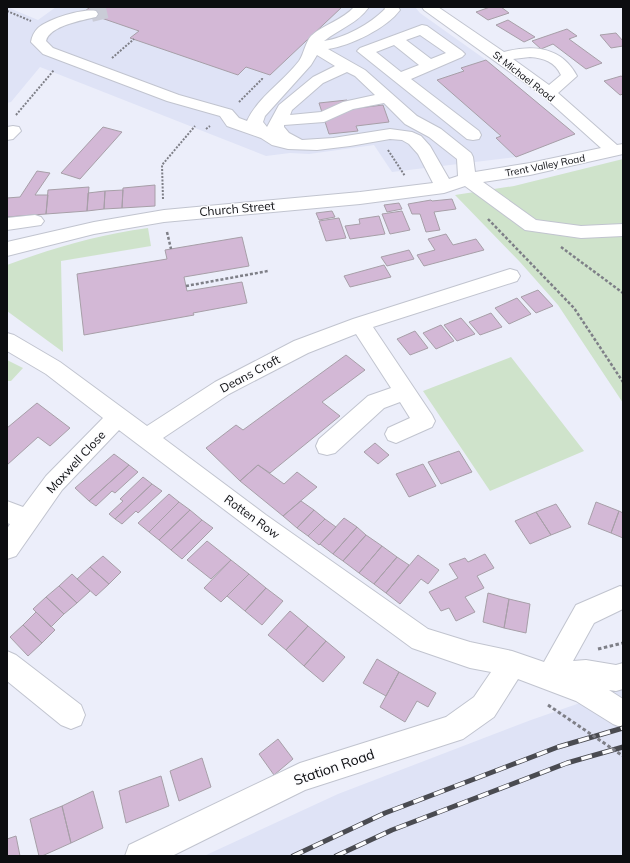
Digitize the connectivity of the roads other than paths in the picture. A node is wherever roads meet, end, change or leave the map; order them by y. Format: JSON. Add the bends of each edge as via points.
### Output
{"nodes":[{"id":1,"x":362,"y":7,"type":"edge"},
{"id":2,"x":391,"y":7,"type":"edge"},
{"id":3,"x":429,"y":7,"type":"edge"},
{"id":4,"x":91,"y":14,"type":"tunnel mouth"},
{"id":5,"x":395,"y":39,"type":"junction"},
{"id":6,"x":313,"y":47,"type":"junction"},
{"id":7,"x":502,"y":58,"type":"junction"},
{"id":8,"x":349,"y":66,"type":"junction"},
{"id":9,"x":430,"y":66,"type":"junction"},
{"id":10,"x":400,"y":78,"type":"junction"},
{"id":11,"x":548,"y":92,"type":"junction"},
{"id":12,"x":387,"y":98,"type":"junction"},
{"id":13,"x":438,"y":108,"type":"junction"},
{"id":14,"x":226,"y":114,"type":"junction"},
{"id":15,"x":258,"y":114,"type":"junction"},
{"id":16,"x":405,"y":115,"type":"junction"},
{"id":17,"x":278,"y":121,"type":"junction"},
{"id":18,"x":264,"y":134,"type":"junction"},
{"id":19,"x":384,"y":135,"type":"junction"},
{"id":20,"x":473,"y":135,"type":"dead end"},
{"id":21,"x":300,"y":146,"type":"junction"},
{"id":22,"x":619,"y":150,"type":"edge"},
{"id":23,"x":465,"y":157,"type":"junction"},
{"id":24,"x":433,"y":163,"type":"junction"},
{"id":25,"x":527,"y":169,"type":"junction"},
{"id":26,"x":468,"y":179,"type":"junction"},
{"id":27,"x":444,"y":187,"type":"junction"},
{"id":28,"x":255,"y":208,"type":"junction"},
{"id":29,"x":35,"y":222,"type":"dead end"},
{"id":30,"x":7,"y":224,"type":"edge"},
{"id":31,"x":623,"y":230,"type":"edge"},
{"id":32,"x":7,"y":249,"type":"edge"},
{"id":33,"x":510,"y":276,"type":"dead end"},
{"id":34,"x":360,"y":324,"type":"junction"},
{"id":35,"x":7,"y":341,"type":"edge"},
{"id":36,"x":405,"y":392,"type":"junction"},
{"id":37,"x":118,"y":417,"type":"junction"},
{"id":38,"x":396,"y":434,"type":"dead end"},
{"id":39,"x":146,"y":438,"type":"junction"},
{"id":40,"x":327,"y":446,"type":"dead end"},
{"id":41,"x":17,"y":516,"type":"edge"},
{"id":42,"x":7,"y":548,"type":"edge"},
{"id":43,"x":620,"y":598,"type":"dead end"},
{"id":44,"x":7,"y":664,"type":"edge"},
{"id":45,"x":512,"y":664,"type":"junction"},
{"id":46,"x":623,"y":676,"type":"edge"},
{"id":47,"x":550,"y":678,"type":"junction"},
{"id":48,"x":623,"y":714,"type":"edge"},
{"id":49,"x":71,"y":715,"type":"dead end"},
{"id":50,"x":140,"y":856,"type":"edge"}],
"edges":[{"from":1,"to":6,"type":"street","via":[[355,15],[331,28],[316,40]]},
{"from":2,"to":6,"type":"street","via":[[393,10],[381,21],[339,43]]},
{"from":3,"to":7,"type":"street","name":"St Michael Road"},
{"from":4,"to":14,"type":"street","via":[[63,21],[47,29],[41,33],[38,42],[48,51],[173,98]]},
{"from":5,"to":9,"type":"street"},
{"from":5,"to":9,"type":"street","via":[[422,29],[457,54]]},
{"from":5,"to":10,"type":"street","via":[[365,51]]},
{"from":6,"to":8,"type":"street"},
{"from":6,"to":15,"type":"street","via":[[306,62]]},
{"from":7,"to":11,"type":"street","name":"St Michael Road"},
{"from":7,"to":11,"type":"street","via":[[515,52],[533,52],[561,61],[569,76]]},
{"from":8,"to":12,"type":"street"},
{"from":8,"to":17,"type":"street","via":[[318,80],[285,108]]},
{"from":9,"to":10,"type":"street"},
{"from":10,"to":13,"type":"street"},
{"from":11,"to":22,"type":"street","name":"St Michael Road"},
{"from":12,"to":16,"type":"street"},
{"from":12,"to":17,"type":"street","via":[[349,105],[324,117]]},
{"from":13,"to":16,"type":"street"},
{"from":13,"to":20,"type":"street"},
{"from":14,"to":15,"type":"street"},
{"from":14,"to":18,"type":"street","via":[[233,122]]},
{"from":15,"to":18,"type":"street","via":[[254,123]]},
{"from":16,"to":19,"type":"street"},
{"from":16,"to":23,"type":"street","via":[[435,133]]},
{"from":17,"to":21,"type":"street","via":[[275,128],[283,137]]},
{"from":18,"to":21,"type":"street","via":[[280,142]]},
{"from":19,"to":21,"type":"street"},
{"from":19,"to":24,"type":"street","via":[[401,134],[414,139]]},
{"from":22,"to":25,"type":"street","name":"Trent Valley Road"},
{"from":23,"to":25,"type":"street"},
{"from":23,"to":26,"type":"street"},
{"from":24,"to":27,"type":"street"},
{"from":24,"to":28,"type":"street","via":[[426,175],[408,180]]},
{"from":25,"to":26,"type":"street","name":"Trent Valley Road"},
{"from":26,"to":27,"type":"street","name":"Church Street"},
{"from":26,"to":31,"type":"street","via":[[531,226],[581,232]]},
{"from":27,"to":28,"type":"street","name":"Church Street"},
{"from":28,"to":32,"type":"street","name":"Church Street","via":[[164,216],[94,228]]},
{"from":29,"to":30,"type":"street"},
{"from":33,"to":34,"type":"street","name":"Deans Croft"},
{"from":34,"to":36,"type":"street"},
{"from":34,"to":39,"type":"street","name":"Deans Croft","via":[[301,347],[222,388]]},
{"from":35,"to":37,"type":"street","name":"Rotten Row","via":[[53,368]]},
{"from":36,"to":38,"type":"street","via":[[424,421]]},
{"from":36,"to":40,"type":"street","via":[[376,402]]},
{"from":37,"to":39,"type":"street","name":"Rotten Row"},
{"from":37,"to":41,"type":"street","name":"Maxwell Close","via":[[54,483]]},
{"from":39,"to":45,"type":"street","name":"Rotten Row","via":[[421,639],[470,656]]},
{"from":41,"to":42,"type":"street","name":"Maxwell Close"},
{"from":43,"to":47,"type":"street","via":[[585,614]]},
{"from":44,"to":49,"type":"street"},
{"from":45,"to":47,"type":"street","name":"Rotten Row"},
{"from":45,"to":50,"type":"street","name":"Station Road","via":[[484,708],[453,729],[300,776]]},
{"from":46,"to":47,"type":"street","via":[[616,678],[586,673]]},
{"from":47,"to":48,"type":"street","name":"Rotten Row","via":[[584,690]]}]}
